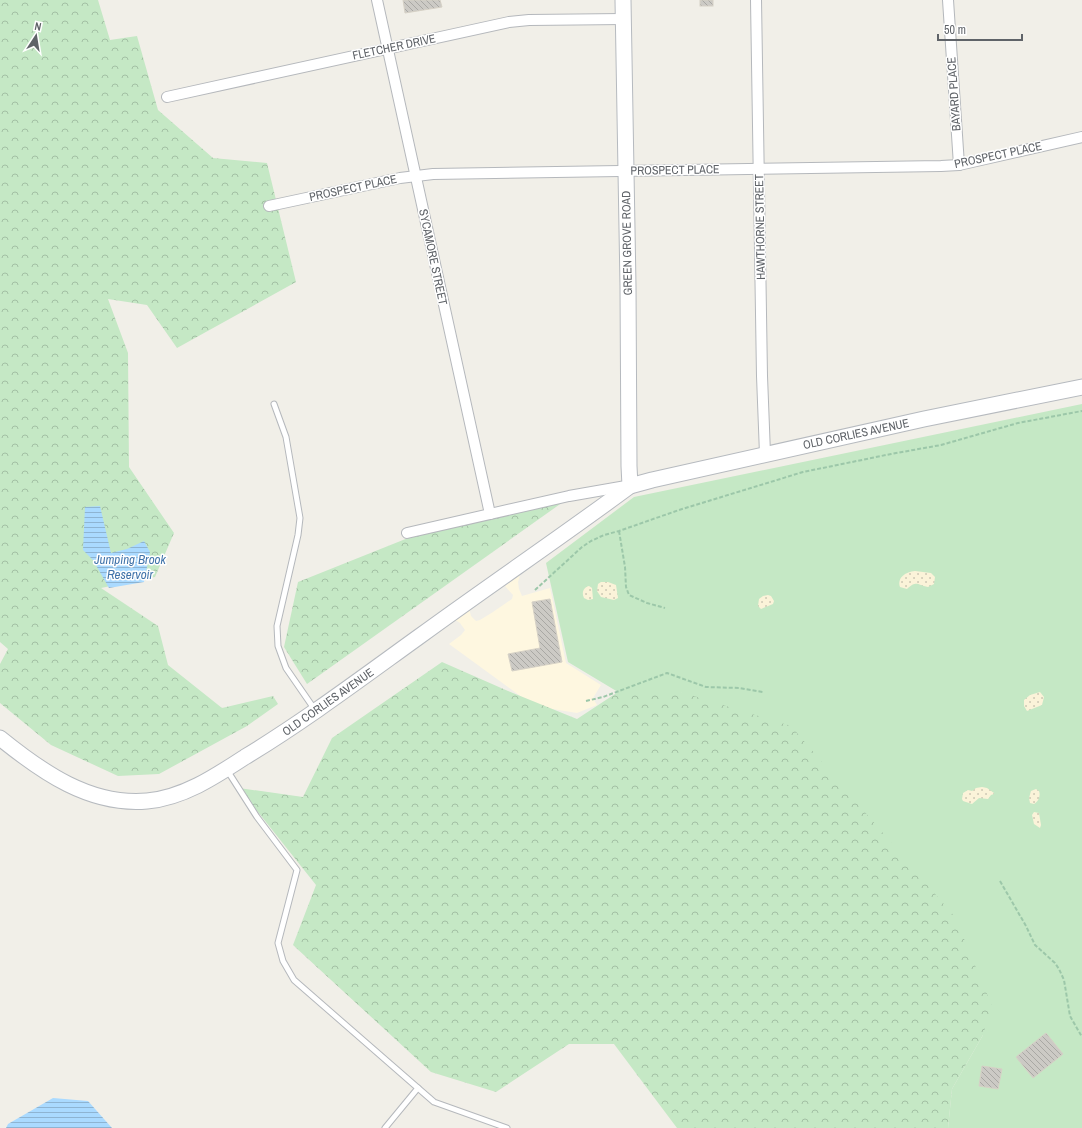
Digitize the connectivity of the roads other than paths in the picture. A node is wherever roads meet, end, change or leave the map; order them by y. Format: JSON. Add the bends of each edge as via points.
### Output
{"nodes":[{"id":1,"x":377,"y":0,"type":"edge"},
{"id":2,"x":623,"y":0,"type":"edge"},
{"id":3,"x":756,"y":0,"type":"edge"},
{"id":4,"x":948,"y":0,"type":"edge"},
{"id":5,"x":623,"y":18,"type":"junction"},
{"id":6,"x":388,"y":48,"type":"junction"},
{"id":7,"x":167,"y":97,"type":"dead end"},
{"id":8,"x":1082,"y":137,"type":"edge"},
{"id":9,"x":959,"y":165,"type":"junction"},
{"id":10,"x":759,"y":169,"type":"junction"},
{"id":11,"x":625,"y":171,"type":"junction"},
{"id":12,"x":415,"y":176,"type":"junction"},
{"id":13,"x":269,"y":206,"type":"dead end"},
{"id":14,"x":1082,"y":387,"type":"edge"},
{"id":15,"x":274,"y":404,"type":"dead end"},
{"id":16,"x":765,"y":454,"type":"junction"},
{"id":17,"x":630,"y":486,"type":"junction"},
{"id":18,"x":490,"y":514,"type":"junction"},
{"id":19,"x":407,"y":533,"type":"dead end"},
{"id":20,"x":316,"y":711,"type":"junction"},
{"id":21,"x":0,"y":738,"type":"edge"},
{"id":22,"x":227,"y":769,"type":"junction"},
{"id":23,"x":418,"y":1088,"type":"junction"},
{"id":24,"x":386,"y":1128,"type":"edge"},
{"id":25,"x":507,"y":1128,"type":"edge"}],
"edges":[{"from":1,"to":6,"type":"street","name":"SYCAMORE STREET"},
{"from":2,"to":5,"type":"street","name":"GREEN GROVE ROAD"},
{"from":3,"to":10,"type":"street","name":"HAWTHORNE STREET"},
{"from":4,"to":9,"type":"street","name":"BAYARD PLACE"},
{"from":5,"to":6,"type":"street","name":"FLETCHER DRIVE","via":[[509,22]]},
{"from":5,"to":11,"type":"street","name":"GREEN GROVE ROAD"},
{"from":6,"to":7,"type":"street","name":"FLETCHER DRIVE"},
{"from":6,"to":12,"type":"street","name":"SYCAMORE STREET"},
{"from":8,"to":9,"type":"street","name":"PROSPECT PLACE"},
{"from":9,"to":10,"type":"street","name":"PROSPECT PLACE"},
{"from":10,"to":11,"type":"street","name":"PROSPECT PLACE"},
{"from":10,"to":16,"type":"street","name":"HAWTHORNE STREET"},
{"from":11,"to":12,"type":"street","name":"PROSPECT PLACE"},
{"from":11,"to":17,"type":"street","name":"GREEN GROVE ROAD"},
{"from":12,"to":13,"type":"street","name":"PROSPECT PLACE"},
{"from":12,"to":18,"type":"street","name":"SYCAMORE STREET"},
{"from":14,"to":16,"type":"street","name":"OLD CORLIES AVENUE"},
{"from":15,"to":20,"type":"lane","via":[[286,437],[300,518],[277,626],[278,646],[286,668]]},
{"from":16,"to":17,"type":"street","name":"OLD CORLIES AVENUE"},
{"from":17,"to":18,"type":"street","name":"OLD CORLIES AVENUE","via":[[569,496]]},
{"from":17,"to":20,"type":"street","name":"OLD CORLIES AVENUE"},
{"from":18,"to":19,"type":"street","name":"OLD CORLIES AVENUE"},
{"from":20,"to":22,"type":"street","name":"OLD CORLIES AVENUE"},
{"from":21,"to":22,"type":"street","name":"OLD CORLIES AVENUE","via":[[57,778],[95,796],[118,801],[166,798]]},
{"from":22,"to":23,"type":"lane","via":[[257,817],[297,870],[278,943],[283,961],[294,980]]},
{"from":23,"to":24,"type":"lane"},
{"from":23,"to":25,"type":"lane","via":[[434,1102]]}]}
